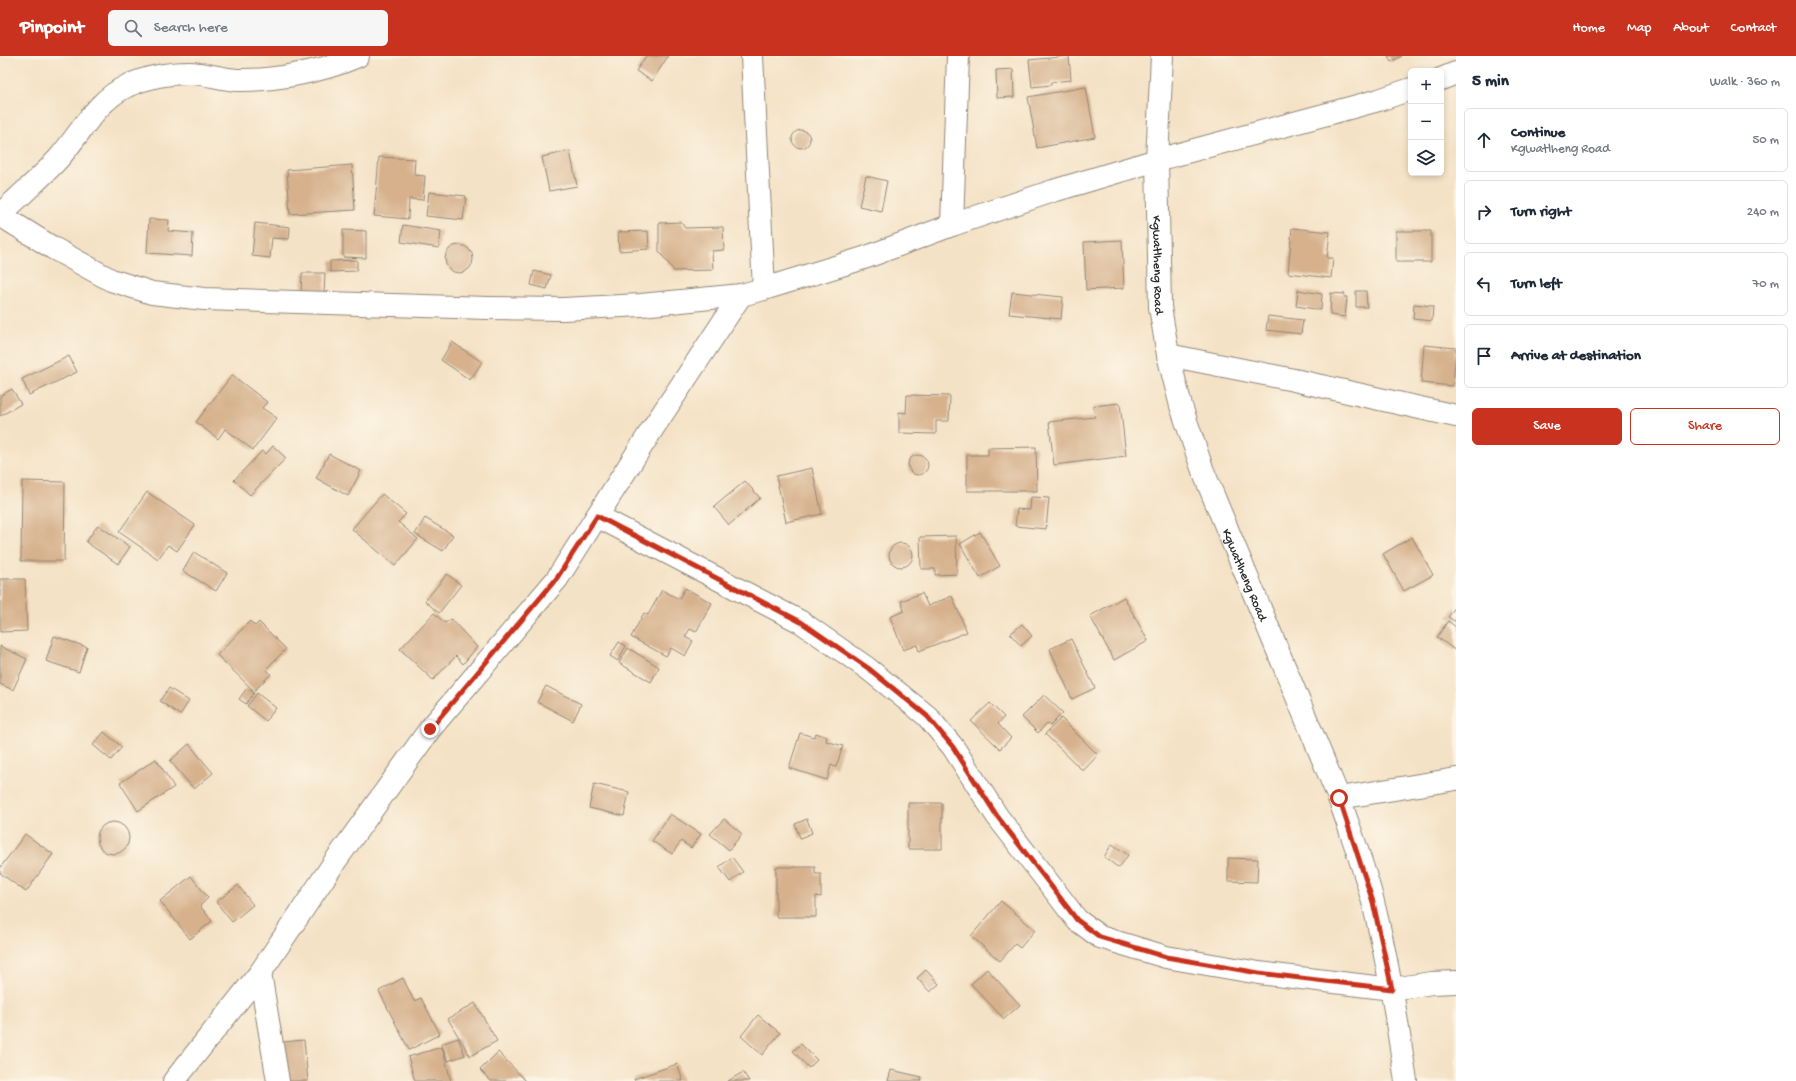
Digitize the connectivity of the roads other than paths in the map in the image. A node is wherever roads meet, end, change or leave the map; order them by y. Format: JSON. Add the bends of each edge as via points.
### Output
{"nodes":[{"id":1,"x":358,"y":56,"type":"edge"},
{"id":2,"x":752,"y":56,"type":"edge"},
{"id":3,"x":958,"y":56,"type":"edge"},
{"id":4,"x":1162,"y":56,"type":"edge"},
{"id":5,"x":1456,"y":73,"type":"edge"},
{"id":6,"x":1444,"y":77,"type":"edge"},
{"id":7,"x":1408,"y":90,"type":"edge"},
{"id":8,"x":1157,"y":160,"type":"junction"},
{"id":9,"x":0,"y":215,"type":"edge"},
{"id":10,"x":952,"y":224,"type":"junction"},
{"id":11,"x":764,"y":289,"type":"junction"},
{"id":12,"x":741,"y":295,"type":"junction"},
{"id":13,"x":1168,"y":355,"type":"junction"},
{"id":14,"x":1456,"y":416,"type":"edge"},
{"id":15,"x":597,"y":516,"type":"junction"},
{"id":16,"x":1456,"y":780,"type":"edge"},
{"id":17,"x":1339,"y":798,"type":"junction"},
{"id":18,"x":260,"y":973,"type":"junction"},
{"id":19,"x":1456,"y":982,"type":"edge"},
{"id":20,"x":1392,"y":989,"type":"junction"},
{"id":21,"x":174,"y":1081,"type":"edge"},
{"id":22,"x":278,"y":1081,"type":"edge"},
{"id":23,"x":1406,"y":1081,"type":"edge"}],
"edges":[{"from":1,"to":9,"type":"street","via":[[315,70],[269,79],[237,80],[190,73],[153,76],[126,87],[108,98],[93,113],[59,158]]},
{"from":2,"to":11,"type":"street"},
{"from":3,"to":10,"type":"street"},
{"from":4,"to":8,"type":"street","name":"Kgwatlheng Road"},
{"from":5,"to":6,"type":"street"},
{"from":7,"to":8,"type":"street"},
{"from":8,"to":10,"type":"street"},
{"from":8,"to":13,"type":"street","name":"Kgwatlheng Road","via":[[1160,307]]},
{"from":9,"to":12,"type":"street","via":[[111,280],[152,293],[204,299],[562,309],[641,305]]},
{"from":10,"to":11,"type":"street","via":[[864,258]]},
{"from":11,"to":12,"type":"street"},
{"from":12,"to":15,"type":"street"},
{"from":13,"to":14,"type":"street"},
{"from":13,"to":17,"type":"street","name":"Kgwatlheng Road","via":[[1180,406],[1203,471]]},
{"from":15,"to":18,"type":"street","via":[[557,578],[430,729],[336,860]]},
{"from":15,"to":20,"type":"street","via":[[801,622],[868,668],[927,716],[953,747],[997,816],[1077,920],[1100,937],[1174,958],[1259,973]]},
{"from":16,"to":17,"type":"street"},
{"from":17,"to":20,"type":"street","name":"Kgwatlheng Road","via":[[1373,902]]},
{"from":18,"to":21,"type":"street"},
{"from":18,"to":22,"type":"street"},
{"from":19,"to":20,"type":"street"},
{"from":20,"to":23,"type":"street","name":"Kgwatlheng Road"}]}
